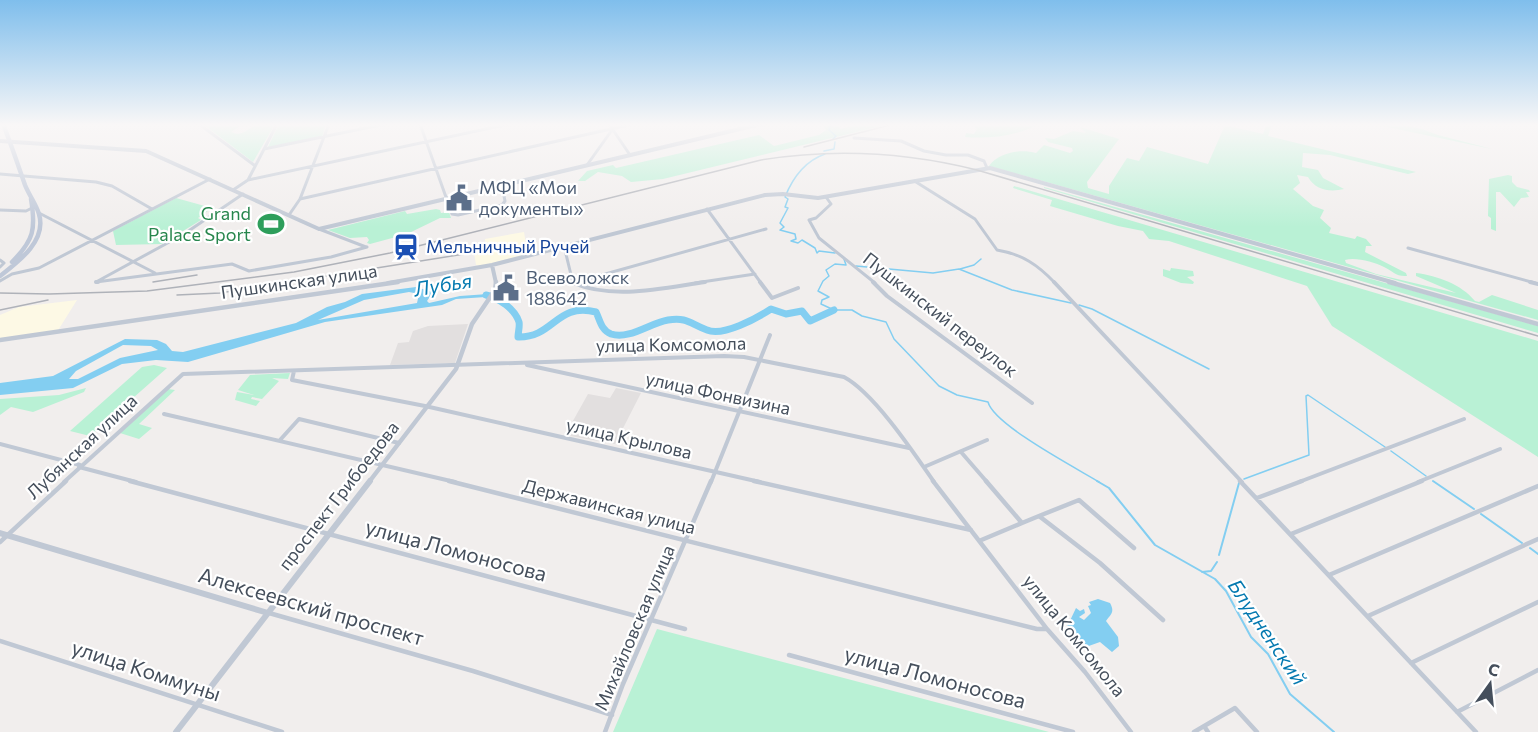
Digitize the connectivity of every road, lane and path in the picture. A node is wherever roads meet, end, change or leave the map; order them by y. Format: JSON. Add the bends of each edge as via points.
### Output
{"nodes":[{"id":1,"x":15,"y":158,"type":"edge"},
{"id":2,"x":162,"y":158,"type":"edge"},
{"id":3,"x":245,"y":158,"type":"edge"},
{"id":4,"x":258,"y":158,"type":"edge"},
{"id":5,"x":315,"y":158,"type":"edge"},
{"id":6,"x":352,"y":158,"type":"edge"},
{"id":7,"x":433,"y":158,"type":"edge"},
{"id":8,"x":484,"y":158,"type":"edge"},
{"id":9,"x":592,"y":158,"type":"edge"},
{"id":10,"x":617,"y":158,"type":"edge"},
{"id":11,"x":976,"y":158,"type":"edge"},
{"id":12,"x":254,"y":165,"type":"junction"},
{"id":13,"x":586,"y":166,"type":"junction"},
{"id":14,"x":311,"y":167,"type":"junction"},
{"id":15,"x":987,"y":168,"type":"junction"},
{"id":16,"x":437,"y":169,"type":"junction"},
{"id":17,"x":0,"y":174,"type":"edge"},
{"id":18,"x":22,"y":176,"type":"junction"},
{"id":19,"x":210,"y":180,"type":"junction"},
{"id":20,"x":248,"y":180,"type":"junction"},
{"id":21,"x":916,"y":182,"type":"junction"},
{"id":22,"x":502,"y":186,"type":"junction"},
{"id":23,"x":233,"y":190,"type":"junction"},
{"id":24,"x":243,"y":194,"type":"junction"},
{"id":25,"x":31,"y":197,"type":"junction"},
{"id":26,"x":826,"y":197,"type":"junction"},
{"id":27,"x":300,"y":199,"type":"junction"},
{"id":28,"x":447,"y":199,"type":"junction"},
{"id":29,"x":33,"y":208,"type":"junction"},
{"id":30,"x":153,"y":209,"type":"junction"},
{"id":31,"x":707,"y":209,"type":"junction"},
{"id":32,"x":0,"y":210,"type":"edge"},
{"id":33,"x":39,"y":213,"type":"junction"},
{"id":34,"x":289,"y":215,"type":"junction"},
{"id":35,"x":51,"y":219,"type":"junction"},
{"id":36,"x":38,"y":224,"type":"junction"},
{"id":37,"x":319,"y":229,"type":"junction"},
{"id":38,"x":766,"y":230,"type":"dead end"},
{"id":39,"x":729,"y":240,"type":"junction"},
{"id":40,"x":91,"y":241,"type":"junction"},
{"id":41,"x":564,"y":246,"type":"junction"},
{"id":42,"x":1408,"y":248,"type":"dead end"},
{"id":43,"x":1,"y":261,"type":"edge"},
{"id":44,"x":132,"y":262,"type":"junction"},
{"id":45,"x":492,"y":265,"type":"junction"},
{"id":46,"x":0,"y":267,"type":"edge"},
{"id":47,"x":21,"y":271,"type":"joint"},
{"id":48,"x":156,"y":273,"type":"junction"},
{"id":49,"x":0,"y":274,"type":"edge"},
{"id":50,"x":755,"y":274,"type":"junction"},
{"id":51,"x":0,"y":281,"type":"edge"},
{"id":52,"x":573,"y":283,"type":"junction"},
{"id":53,"x":1538,"y":284,"type":"edge"},
{"id":54,"x":798,"y":288,"type":"dead end"},
{"id":55,"x":1538,"y":324,"type":"edge"},
{"id":56,"x":770,"y":335,"type":"dead end"},
{"id":57,"x":0,"y":340,"type":"edge"},
{"id":58,"x":760,"y":360,"type":"junction"},
{"id":59,"x":520,"y":363,"type":"junction"},
{"id":60,"x":458,"y":365,"type":"junction"},
{"id":61,"x":294,"y":371,"type":"junction"},
{"id":62,"x":183,"y":374,"type":"joint"},
{"id":63,"x":1032,"y":403,"type":"dead end"},
{"id":64,"x":427,"y":406,"type":"junction"},
{"id":65,"x":738,"y":412,"type":"junction"},
{"id":66,"x":164,"y":414,"type":"dead end"},
{"id":67,"x":1464,"y":419,"type":"dead end"},
{"id":68,"x":280,"y":440,"type":"junction"},
{"id":69,"x":987,"y":440,"type":"dead end"},
{"id":70,"x":399,"y":443,"type":"junction"},
{"id":71,"x":0,"y":444,"type":"edge"},
{"id":72,"x":911,"y":448,"type":"junction"},
{"id":73,"x":1500,"y":448,"type":"dead end"},
{"id":74,"x":961,"y":452,"type":"junction"},
{"id":75,"x":383,"y":464,"type":"junction"},
{"id":76,"x":80,"y":466,"type":"junction"},
{"id":77,"x":924,"y":467,"type":"junction"},
{"id":78,"x":714,"y":472,"type":"junction"},
{"id":79,"x":1538,"y":486,"type":"edge"},
{"id":80,"x":1257,"y":498,"type":"junction"},
{"id":81,"x":1039,"y":516,"type":"junction"},
{"id":82,"x":1022,"y":523,"type":"junction"},
{"id":83,"x":971,"y":530,"type":"junction"},
{"id":84,"x":0,"y":533,"type":"edge"},
{"id":85,"x":330,"y":533,"type":"junction"},
{"id":86,"x":1291,"y":534,"type":"junction"},
{"id":87,"x":7,"y":535,"type":"junction"},
{"id":88,"x":1538,"y":539,"type":"edge"},
{"id":89,"x":687,"y":541,"type":"junction"},
{"id":90,"x":979,"y":541,"type":"junction"},
{"id":91,"x":0,"y":542,"type":"edge"},
{"id":92,"x":1134,"y":548,"type":"dead end"},
{"id":93,"x":1329,"y":575,"type":"junction"},
{"id":94,"x":1538,"y":602,"type":"edge"},
{"id":95,"x":268,"y":613,"type":"junction"},
{"id":96,"x":1368,"y":616,"type":"junction"},
{"id":97,"x":1164,"y":620,"type":"dead end"},
{"id":98,"x":653,"y":621,"type":"junction"},
{"id":99,"x":685,"y":629,"type":"dead end"},
{"id":100,"x":1047,"y":629,"type":"junction"},
{"id":101,"x":0,"y":641,"type":"edge"},
{"id":102,"x":789,"y":655,"type":"dead end"},
{"id":103,"x":1412,"y":663,"type":"junction"},
{"id":104,"x":1538,"y":670,"type":"edge"},
{"id":105,"x":197,"y":705,"type":"junction"},
{"id":106,"x":1457,"y":712,"type":"junction"},
{"id":107,"x":612,"y":715,"type":"junction"},
{"id":108,"x":1204,"y":726,"type":"junction"},
{"id":109,"x":176,"y":732,"type":"edge"},
{"id":110,"x":282,"y":732,"type":"edge"},
{"id":111,"x":605,"y":732,"type":"edge"},
{"id":112,"x":1073,"y":732,"type":"edge"},
{"id":113,"x":1131,"y":732,"type":"edge"},
{"id":114,"x":1194,"y":732,"type":"edge"},
{"id":115,"x":1208,"y":732,"type":"edge"},
{"id":116,"x":1257,"y":732,"type":"edge"},
{"id":117,"x":1476,"y":732,"type":"edge"}],
"edges":[{"from":1,"to":18,"type":"main road"},
{"from":2,"to":19,"type":"street"},
{"from":3,"to":12,"type":"street"},
{"from":4,"to":12,"type":"street"},
{"from":5,"to":14,"type":"street"},
{"from":6,"to":14,"type":"street"},
{"from":7,"to":16,"type":"street"},
{"from":8,"to":16,"type":"street"},
{"from":9,"to":13,"type":"street"},
{"from":10,"to":13,"type":"street"},
{"from":11,"to":15,"type":"street","via":[[984,161]]},
{"from":12,"to":20,"type":"street"},
{"from":13,"to":22,"type":"street"},
{"from":14,"to":20,"type":"street"},
{"from":14,"to":27,"type":"street"},
{"from":15,"to":21,"type":"street","name":"Пушкинская улица"},
{"from":15,"to":55,"type":"street"},
{"from":16,"to":27,"type":"street"},
{"from":16,"to":28,"type":"street"},
{"from":17,"to":18,"type":"street"},
{"from":18,"to":25,"type":"main road"},
{"from":18,"to":30,"type":"street","via":[[112,186]]},
{"from":19,"to":23,"type":"street"},
{"from":19,"to":30,"type":"street"},
{"from":20,"to":23,"type":"street"},
{"from":21,"to":26,"type":"street","name":"Пушкинская улица"},
{"from":21,"to":80,"type":"street","via":[[975,219],[994,248],[1039,266]]},
{"from":22,"to":28,"type":"street"},
{"from":22,"to":28,"type":"street","via":[[506,201],[502,205],[458,215],[452,214]]},
{"from":23,"to":24,"type":"street"},
{"from":24,"to":34,"type":"street"},
{"from":24,"to":44,"type":"street","via":[[184,234]]},
{"from":25,"to":29,"type":"main road"},
{"from":25,"to":33,"type":"main road"},
{"from":26,"to":31,"type":"street","name":"Пушкинская улица","via":[[765,195]]},
{"from":26,"to":63,"type":"street","name":"Пушкинский переулок","via":[[831,204],[809,220],[819,238],[887,296]]},
{"from":27,"to":34,"type":"street"},
{"from":28,"to":37,"type":"street"},
{"from":29,"to":32,"type":"street"},
{"from":29,"to":36,"type":"main road"},
{"from":30,"to":40,"type":"street"},
{"from":31,"to":39,"type":"street"},
{"from":31,"to":41,"type":"street","name":"Пушкинская улица"},
{"from":33,"to":35,"type":"street"},
{"from":33,"to":36,"type":"main road"},
{"from":34,"to":37,"type":"street"},
{"from":35,"to":36,"type":"street"},
{"from":35,"to":40,"type":"street"},
{"from":36,"to":49,"type":"main road","via":[[39,233],[30,247]]},
{"from":37,"to":48,"type":"street","via":[[367,247],[249,272],[232,264]]},
{"from":38,"to":39,"type":"street"},
{"from":39,"to":50,"type":"street"},
{"from":39,"to":52,"type":"street"},
{"from":40,"to":44,"type":"street"},
{"from":40,"to":47,"type":"street","via":[[34,270]]},
{"from":41,"to":45,"type":"street","name":"Пушкинская улица"},
{"from":41,"to":52,"type":"street"},
{"from":42,"to":53,"type":"street"},
{"from":43,"to":46,"type":"street","via":[[4,264]]},
{"from":44,"to":48,"type":"street"},
{"from":44,"to":48,"type":"street","via":[[96,282]]},
{"from":45,"to":57,"type":"street","name":"Пушкинская улица"},
{"from":45,"to":60,"type":"street","name":"проспект Грибоедова","via":[[496,278],[493,294],[472,324]]},
{"from":47,"to":51,"type":"street"},
{"from":50,"to":52,"type":"street","via":[[638,292]]},
{"from":50,"to":54,"type":"street","via":[[772,298]]},
{"from":56,"to":58,"type":"street","name":"Михайловская улица"},
{"from":58,"to":59,"type":"street","name":"улица Комсомола","via":[[724,356]]},
{"from":58,"to":65,"type":"street","name":"Михайловская улица"},
{"from":58,"to":72,"type":"street","name":"улица Комсомола","via":[[851,379]]},
{"from":59,"to":60,"type":"street","name":"улица Комсомола"},
{"from":59,"to":65,"type":"street","name":"улица Фонвизина"},
{"from":60,"to":61,"type":"street","name":"улица Комсомола"},
{"from":60,"to":64,"type":"street","name":"проспект Грибоедова"},
{"from":61,"to":62,"type":"street","name":"улица Комсомола"},
{"from":61,"to":64,"type":"street","name":"улица Крылова","via":[[292,380]]},
{"from":62,"to":76,"type":"street","name":"Лубянская улица"},
{"from":64,"to":70,"type":"street","name":"проспект Грибоедова"},
{"from":64,"to":78,"type":"street","name":"улица Крылова"},
{"from":65,"to":72,"type":"street","name":"улица Фонвизина"},
{"from":65,"to":78,"type":"street","name":"Михайловская улица"},
{"from":66,"to":68,"type":"street","name":"Державинская улица"},
{"from":67,"to":80,"type":"street"},
{"from":68,"to":70,"type":"street","via":[[299,419]]},
{"from":68,"to":75,"type":"street","name":"Державинская улица"},
{"from":69,"to":74,"type":"street"},
{"from":70,"to":75,"type":"street","name":"проспект Грибоедова"},
{"from":71,"to":76,"type":"street","name":"улица Ломоносова"},
{"from":72,"to":77,"type":"street","name":"улица Комсомола"},
{"from":73,"to":86,"type":"street"},
{"from":74,"to":77,"type":"street"},
{"from":74,"to":82,"type":"street"},
{"from":75,"to":85,"type":"street","name":"проспект Грибоедова"},
{"from":75,"to":89,"type":"street","name":"Державинская улица"},
{"from":76,"to":85,"type":"street","name":"улица Ломоносова"},
{"from":76,"to":87,"type":"street","name":"Лубянская улица"},
{"from":77,"to":83,"type":"street","name":"улица Комсомола"},
{"from":78,"to":83,"type":"street","name":"улица Крылова"},
{"from":78,"to":89,"type":"street","name":"Михайловская улица"},
{"from":79,"to":93,"type":"street"},
{"from":80,"to":86,"type":"street"},
{"from":81,"to":82,"type":"street"},
{"from":81,"to":92,"type":"street","via":[[1079,500]]},
{"from":81,"to":97,"type":"street"},
{"from":82,"to":90,"type":"street"},
{"from":83,"to":90,"type":"street","name":"улица Комсомола"},
{"from":84,"to":87,"type":"street","name":"Алексеевский проспект"},
{"from":85,"to":95,"type":"street","name":"проспект Грибоедова"},
{"from":85,"to":98,"type":"street","name":"улица Ломоносова"},
{"from":86,"to":93,"type":"street"},
{"from":87,"to":91,"type":"street","name":"Лубянская улица"},
{"from":87,"to":95,"type":"street","name":"Алексеевский проспект"},
{"from":88,"to":96,"type":"street"},
{"from":89,"to":98,"type":"street","name":"Михайловская улица"},
{"from":89,"to":100,"type":"street","name":"Державинская улица"},
{"from":90,"to":100,"type":"street","name":"улица Комсомола"},
{"from":93,"to":96,"type":"street"},
{"from":94,"to":103,"type":"street"},
{"from":95,"to":105,"type":"street","name":"проспект Грибоедова"},
{"from":95,"to":107,"type":"street","name":"Алексеевский проспект"},
{"from":96,"to":103,"type":"street"},
{"from":98,"to":99,"type":"street","name":"улица Ломоносова"},
{"from":98,"to":107,"type":"street","name":"Михайловская улица"},
{"from":100,"to":113,"type":"street","name":"улица Комсомола"},
{"from":101,"to":105,"type":"street","name":"улица Коммуны"},
{"from":102,"to":112,"type":"street","name":"улица Ломоносова"},
{"from":103,"to":106,"type":"street"},
{"from":104,"to":106,"type":"street"},
{"from":105,"to":109,"type":"street","name":"проспект Грибоедова"},
{"from":105,"to":110,"type":"street","name":"улица Коммуны"},
{"from":106,"to":117,"type":"street"},
{"from":107,"to":111,"type":"street","name":"Михайловская улица"},
{"from":108,"to":114,"type":"street"},
{"from":108,"to":115,"type":"street"},
{"from":108,"to":116,"type":"street","via":[[1235,708]]}]}
